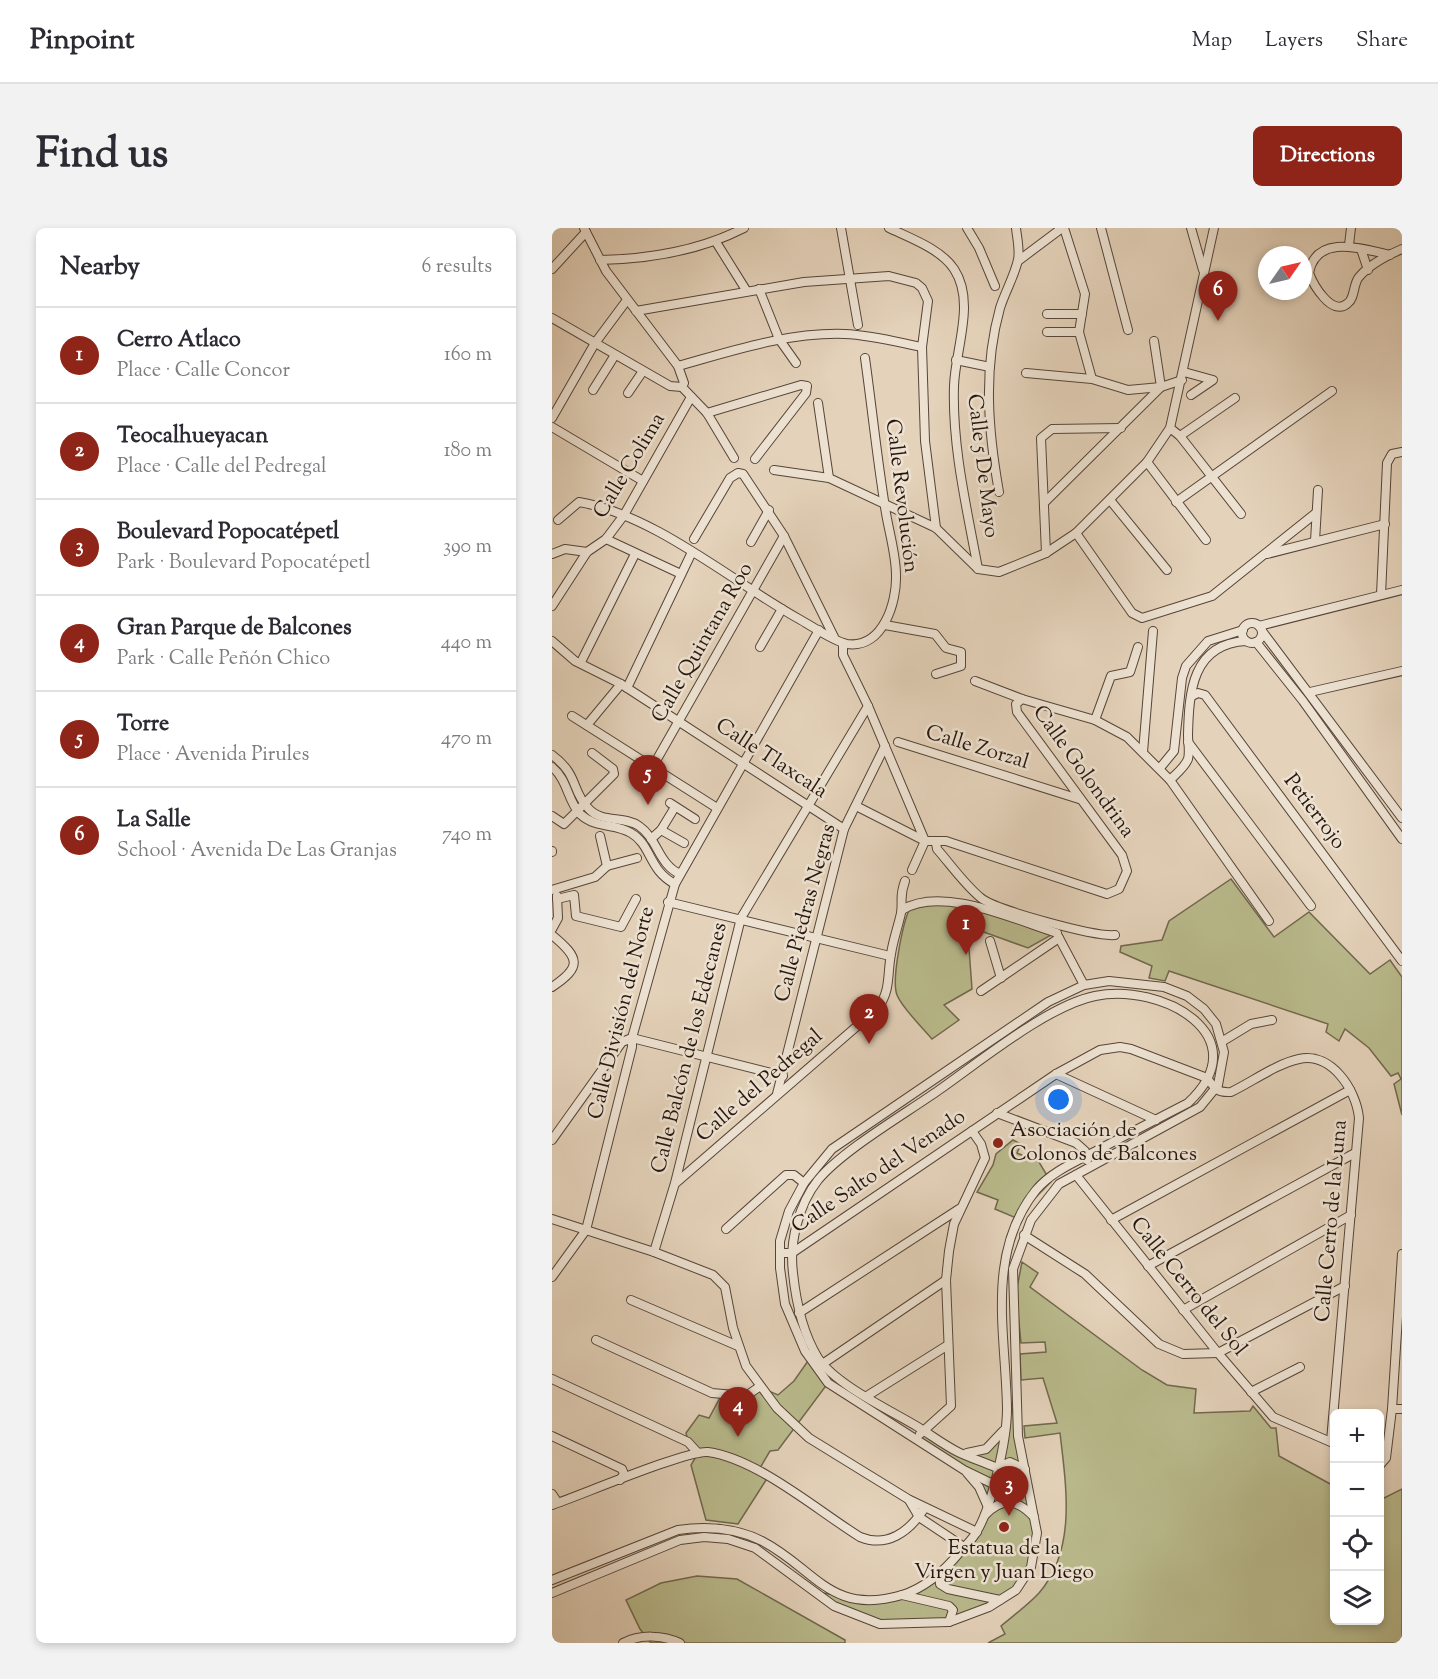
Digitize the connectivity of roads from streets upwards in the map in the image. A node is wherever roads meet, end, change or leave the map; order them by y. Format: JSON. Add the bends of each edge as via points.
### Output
{"nodes":[{"id":1,"x":744,"y":228,"type":"edge"},
{"id":2,"x":841,"y":228,"type":"edge"},
{"id":3,"x":889,"y":228,"type":"edge"},
{"id":4,"x":967,"y":228,"type":"edge"},
{"id":5,"x":1016,"y":228,"type":"edge"},
{"id":6,"x":1063,"y":228,"type":"edge"},
{"id":7,"x":1101,"y":228,"type":"edge"},
{"id":8,"x":1191,"y":228,"type":"edge"},
{"id":9,"x":1214,"y":228,"type":"edge"},
{"id":10,"x":1351,"y":228,"type":"edge"},
{"id":11,"x":585,"y":230,"type":"edge"},
{"id":12,"x":716,"y":242,"type":"junction"},
{"id":13,"x":1349,"y":245,"type":"junction"},
{"id":14,"x":1361,"y":249,"type":"junction"},
{"id":15,"x":1402,"y":249,"type":"edge"},
{"id":16,"x":1390,"y":255,"type":"junction"},
{"id":17,"x":600,"y":260,"type":"junction"},
{"id":18,"x":1018,"y":261,"type":"junction"},
{"id":19,"x":552,"y":269,"type":"edge"},
{"id":20,"x":1368,"y":270,"type":"junction"},
{"id":21,"x":1204,"y":271,"type":"junction"},
{"id":22,"x":849,"y":279,"type":"junction"},
{"id":23,"x":995,"y":286,"type":"dead end"},
{"id":24,"x":759,"y":289,"type":"junction"},
{"id":25,"x":746,"y":290,"type":"junction"},
{"id":26,"x":627,"y":300,"type":"junction"},
{"id":27,"x":636,"y":311,"type":"junction"},
{"id":28,"x":1047,"y":314,"type":"dead end"},
{"id":29,"x":1082,"y":314,"type":"junction"},
{"id":30,"x":552,"y":318,"type":"edge"},
{"id":31,"x":858,"y":325,"type":"dead end"},
{"id":32,"x":1128,"y":330,"type":"dead end"},
{"id":33,"x":1047,"y":332,"type":"dead end"},
{"id":34,"x":1078,"y":332,"type":"junction"},
{"id":35,"x":779,"y":339,"type":"junction"},
{"id":36,"x":1154,"y":341,"type":"dead end"},
{"id":37,"x":595,"y":343,"type":"junction"},
{"id":38,"x":922,"y":347,"type":"junction"},
{"id":39,"x":615,"y":355,"type":"junction"},
{"id":40,"x":865,"y":358,"type":"dead end"},
{"id":41,"x":956,"y":360,"type":"junction"},
{"id":42,"x":796,"y":363,"type":"dead end"},
{"id":43,"x":678,"y":366,"type":"junction"},
{"id":44,"x":990,"y":367,"type":"junction"},
{"id":45,"x":643,"y":371,"type":"junction"},
{"id":46,"x":1026,"y":373,"type":"dead end"},
{"id":47,"x":1183,"y":376,"type":"junction"},
{"id":48,"x":1092,"y":379,"type":"junction"},
{"id":49,"x":682,"y":387,"type":"junction"},
{"id":50,"x":1161,"y":387,"type":"junction"},
{"id":51,"x":593,"y":390,"type":"dead end"},
{"id":52,"x":1332,"y":391,"type":"dead end"},
{"id":53,"x":628,"y":393,"type":"dead end"},
{"id":54,"x":1191,"y":396,"type":"dead end"},
{"id":55,"x":691,"y":397,"type":"junction"},
{"id":56,"x":1235,"y":398,"type":"dead end"},
{"id":57,"x":818,"y":403,"type":"dead end"},
{"id":58,"x":707,"y":413,"type":"junction"},
{"id":59,"x":552,"y":418,"type":"edge"},
{"id":60,"x":552,"y":427,"type":"edge"},
{"id":61,"x":1121,"y":428,"type":"junction"},
{"id":62,"x":1170,"y":429,"type":"junction"},
{"id":63,"x":1180,"y":436,"type":"junction"},
{"id":64,"x":1402,"y":452,"type":"edge"},
{"id":65,"x":734,"y":458,"type":"dead end"},
{"id":66,"x":755,"y":459,"type":"dead end"},
{"id":67,"x":1147,"y":462,"type":"junction"},
{"id":68,"x":774,"y":470,"type":"dead end"},
{"id":69,"x":1212,"y":476,"type":"junction"},
{"id":70,"x":829,"y":478,"type":"junction"},
{"id":71,"x":643,"y":481,"type":"junction"},
{"id":72,"x":1318,"y":490,"type":"dead end"},
{"id":73,"x":999,"y":492,"type":"dead end"},
{"id":74,"x":1110,"y":500,"type":"junction"},
{"id":75,"x":1045,"y":502,"type":"junction"},
{"id":76,"x":1176,"y":502,"type":"junction"},
{"id":77,"x":885,"y":506,"type":"junction"},
{"id":78,"x":769,"y":510,"type":"junction"},
{"id":79,"x":1316,"y":513,"type":"junction"},
{"id":80,"x":1241,"y":514,"type":"dead end"},
{"id":81,"x":624,"y":515,"type":"junction"},
{"id":82,"x":558,"y":520,"type":"dead end"},
{"id":83,"x":1385,"y":524,"type":"junction"},
{"id":84,"x":936,"y":528,"type":"junction"},
{"id":85,"x":1076,"y":533,"type":"junction"},
{"id":86,"x":784,"y":536,"type":"junction"},
{"id":87,"x":606,"y":539,"type":"junction"},
{"id":88,"x":694,"y":539,"type":"dead end"},
{"id":89,"x":1206,"y":540,"type":"dead end"},
{"id":90,"x":1314,"y":541,"type":"junction"},
{"id":91,"x":751,"y":542,"type":"dead end"},
{"id":92,"x":587,"y":552,"type":"junction"},
{"id":93,"x":692,"y":552,"type":"junction"},
{"id":94,"x":1046,"y":553,"type":"junction"},
{"id":95,"x":552,"y":554,"type":"edge"},
{"id":96,"x":635,"y":554,"type":"junction"},
{"id":97,"x":1263,"y":555,"type":"junction"},
{"id":98,"x":978,"y":569,"type":"junction"},
{"id":99,"x":1167,"y":570,"type":"dead end"},
{"id":100,"x":681,"y":574,"type":"junction"},
{"id":101,"x":1402,"y":590,"type":"edge"},
{"id":102,"x":753,"y":592,"type":"junction"},
{"id":103,"x":1381,"y":596,"type":"junction"},
{"id":104,"x":552,"y":606,"type":"edge"},
{"id":105,"x":782,"y":609,"type":"junction"},
{"id":106,"x":885,"y":625,"type":"junction"},
{"id":107,"x":1260,"y":629,"type":"junction"},
{"id":108,"x":819,"y":630,"type":"junction"},
{"id":109,"x":1243,"y":630,"type":"junction"},
{"id":110,"x":1153,"y":631,"type":"dead end"},
{"id":111,"x":834,"y":637,"type":"junction"},
{"id":112,"x":552,"y":641,"type":"edge"},
{"id":113,"x":1246,"y":641,"type":"junction"},
{"id":114,"x":1256,"y":642,"type":"junction"},
{"id":115,"x":843,"y":643,"type":"junction"},
{"id":116,"x":760,"y":647,"type":"dead end"},
{"id":117,"x":1138,"y":648,"type":"dead end"},
{"id":118,"x":582,"y":662,"type":"junction"},
{"id":119,"x":1402,"y":670,"type":"edge"},
{"id":120,"x":936,"y":674,"type":"dead end"},
{"id":121,"x":975,"y":681,"type":"dead end"},
{"id":122,"x":624,"y":686,"type":"junction"},
{"id":123,"x":1310,"y":692,"type":"junction"},
{"id":124,"x":1192,"y":696,"type":"junction"},
{"id":125,"x":1022,"y":699,"type":"junction"},
{"id":126,"x":868,"y":706,"type":"junction"},
{"id":127,"x":572,"y":716,"type":"dead end"},
{"id":128,"x":679,"y":720,"type":"junction"},
{"id":129,"x":1095,"y":720,"type":"junction"},
{"id":130,"x":587,"y":725,"type":"junction"},
{"id":131,"x":898,"y":742,"type":"dead end"},
{"id":132,"x":1188,"y":742,"type":"junction"},
{"id":133,"x":885,"y":746,"type":"junction"},
{"id":134,"x":1143,"y":752,"type":"junction"},
{"id":135,"x":592,"y":753,"type":"dead end"},
{"id":136,"x":552,"y":755,"type":"edge"},
{"id":137,"x":743,"y":763,"type":"junction"},
{"id":138,"x":552,"y":767,"type":"edge"},
{"id":139,"x":652,"y":768,"type":"junction"},
{"id":140,"x":1160,"y":768,"type":"junction"},
{"id":141,"x":1170,"y":780,"type":"junction"},
{"id":142,"x":1079,"y":799,"type":"junction"},
{"id":143,"x":584,"y":802,"type":"junction"},
{"id":144,"x":808,"y":804,"type":"junction"},
{"id":145,"x":856,"y":806,"type":"junction"},
{"id":146,"x":717,"y":808,"type":"junction"},
{"id":147,"x":577,"y":809,"type":"junction"},
{"id":148,"x":552,"y":816,"type":"edge"},
{"id":149,"x":1402,"y":818,"type":"edge"},
{"id":150,"x":695,"y":819,"type":"dead end"},
{"id":151,"x":844,"y":829,"type":"junction"},
{"id":152,"x":661,"y":830,"type":"junction"},
{"id":153,"x":600,"y":836,"type":"dead end"},
{"id":154,"x":651,"y":839,"type":"junction"},
{"id":155,"x":1402,"y":839,"type":"edge"},
{"id":156,"x":925,"y":841,"type":"junction"},
{"id":157,"x":684,"y":843,"type":"dead end"},
{"id":158,"x":936,"y":843,"type":"junction"},
{"id":159,"x":660,"y":857,"type":"junction"},
{"id":160,"x":637,"y":858,"type":"dead end"},
{"id":161,"x":651,"y":862,"type":"junction"},
{"id":162,"x":607,"y":866,"type":"junction"},
{"id":163,"x":912,"y":870,"type":"dead end"},
{"id":164,"x":680,"y":874,"type":"junction"},
{"id":165,"x":905,"y":881,"type":"dead end"},
{"id":166,"x":675,"y":884,"type":"junction"},
{"id":167,"x":553,"y":888,"type":"edge"},
{"id":168,"x":557,"y":899,"type":"junction"},
{"id":169,"x":636,"y":899,"type":"dead end"},
{"id":170,"x":668,"y":902,"type":"junction"},
{"id":171,"x":1311,"y":906,"type":"dead end"},
{"id":172,"x":902,"y":910,"type":"junction"},
{"id":173,"x":741,"y":918,"type":"junction"},
{"id":174,"x":1269,"y":921,"type":"dead end"},
{"id":175,"x":1051,"y":923,"type":"junction"},
{"id":176,"x":552,"y":929,"type":"edge"},
{"id":177,"x":1115,"y":934,"type":"dead end"},
{"id":178,"x":552,"y":935,"type":"edge"},
{"id":179,"x":1058,"y":935,"type":"junction"},
{"id":180,"x":816,"y":938,"type":"junction"},
{"id":181,"x":990,"y":941,"type":"dead end"},
{"id":182,"x":890,"y":956,"type":"junction"},
{"id":183,"x":1402,"y":961,"type":"edge"},
{"id":184,"x":1001,"y":978,"type":"junction"},
{"id":185,"x":1095,"y":983,"type":"junction"},
{"id":186,"x":1084,"y":985,"type":"junction"},
{"id":187,"x":552,"y":987,"type":"edge"},
{"id":188,"x":981,"y":991,"type":"dead end"},
{"id":189,"x":1096,"y":996,"type":"junction"},
{"id":190,"x":1048,"y":1002,"type":"junction"},
{"id":191,"x":1054,"y":1012,"type":"junction"},
{"id":192,"x":1272,"y":1020,"type":"dead end"},
{"id":193,"x":632,"y":1038,"type":"junction"},
{"id":194,"x":1223,"y":1041,"type":"junction"},
{"id":195,"x":708,"y":1055,"type":"junction"},
{"id":196,"x":1056,"y":1074,"type":"junction"},
{"id":197,"x":783,"y":1076,"type":"junction"},
{"id":198,"x":1207,"y":1078,"type":"junction"},
{"id":199,"x":1215,"y":1089,"type":"junction"},
{"id":200,"x":1350,"y":1090,"type":"junction"},
{"id":201,"x":777,"y":1095,"type":"junction"},
{"id":202,"x":997,"y":1113,"type":"junction"},
{"id":203,"x":1156,"y":1120,"type":"junction"},
{"id":204,"x":972,"y":1131,"type":"junction"},
{"id":205,"x":552,"y":1140,"type":"edge"},
{"id":206,"x":1355,"y":1153,"type":"junction"},
{"id":207,"x":1085,"y":1157,"type":"junction"},
{"id":208,"x":1089,"y":1167,"type":"junction"},
{"id":209,"x":1053,"y":1175,"type":"junction"},
{"id":210,"x":1076,"y":1175,"type":"junction"},
{"id":211,"x":675,"y":1183,"type":"junction"},
{"id":212,"x":804,"y":1183,"type":"junction"},
{"id":213,"x":1060,"y":1184,"type":"junction"},
{"id":214,"x":960,"y":1209,"type":"junction"},
{"id":215,"x":1351,"y":1215,"type":"junction"},
{"id":216,"x":552,"y":1219,"type":"edge"},
{"id":217,"x":1111,"y":1220,"type":"junction"},
{"id":218,"x":726,"y":1229,"type":"dead end"},
{"id":219,"x":586,"y":1230,"type":"junction"},
{"id":220,"x":1024,"y":1236,"type":"junction"},
{"id":221,"x":654,"y":1252,"type":"junction"},
{"id":222,"x":780,"y":1253,"type":"junction"},
{"id":223,"x":792,"y":1253,"type":"junction"},
{"id":224,"x":1402,"y":1254,"type":"edge"},
{"id":225,"x":1148,"y":1266,"type":"junction"},
{"id":226,"x":552,"y":1277,"type":"edge"},
{"id":227,"x":946,"y":1280,"type":"junction"},
{"id":228,"x":1345,"y":1286,"type":"junction"},
{"id":229,"x":631,"y":1300,"type":"dead end"},
{"id":230,"x":1184,"y":1310,"type":"junction"},
{"id":231,"x":799,"y":1313,"type":"junction"},
{"id":232,"x":596,"y":1340,"type":"dead end"},
{"id":233,"x":948,"y":1345,"type":"junction"},
{"id":234,"x":738,"y":1346,"type":"junction"},
{"id":235,"x":1218,"y":1353,"type":"junction"},
{"id":236,"x":820,"y":1365,"type":"junction"},
{"id":237,"x":1300,"y":1367,"type":"dead end"},
{"id":238,"x":552,"y":1379,"type":"edge"},
{"id":239,"x":759,"y":1387,"type":"junction"},
{"id":240,"x":1251,"y":1392,"type":"junction"},
{"id":241,"x":867,"y":1396,"type":"junction"},
{"id":242,"x":1336,"y":1409,"type":"edge"},
{"id":243,"x":1392,"y":1409,"type":"junction"},
{"id":244,"x":1402,"y":1410,"type":"edge"},
{"id":245,"x":1006,"y":1428,"type":"junction"},
{"id":246,"x":924,"y":1431,"type":"junction"},
{"id":247,"x":552,"y":1436,"type":"edge"},
{"id":248,"x":915,"y":1438,"type":"junction"},
{"id":249,"x":1330,"y":1441,"type":"edge"},
{"id":250,"x":956,"y":1451,"type":"junction"},
{"id":251,"x":698,"y":1454,"type":"junction"},
{"id":252,"x":1382,"y":1463,"type":"edge"},
{"id":253,"x":997,"y":1468,"type":"junction"},
{"id":254,"x":1025,"y":1469,"type":"junction"},
{"id":255,"x":964,"y":1470,"type":"junction"},
{"id":256,"x":619,"y":1481,"type":"junction"},
{"id":257,"x":1027,"y":1482,"type":"junction"},
{"id":258,"x":993,"y":1484,"type":"junction"},
{"id":259,"x":552,"y":1494,"type":"edge"},
{"id":260,"x":908,"y":1499,"type":"junction"},
{"id":261,"x":552,"y":1505,"type":"edge"},
{"id":262,"x":987,"y":1505,"type":"junction"},
{"id":263,"x":924,"y":1509,"type":"junction"},
{"id":264,"x":985,"y":1515,"type":"junction"},
{"id":265,"x":919,"y":1517,"type":"junction"},
{"id":266,"x":1035,"y":1518,"type":"junction"},
{"id":267,"x":977,"y":1532,"type":"junction"},
{"id":268,"x":964,"y":1547,"type":"junction"},
{"id":269,"x":939,"y":1574,"type":"junction"},
{"id":270,"x":552,"y":1580,"type":"edge"},
{"id":271,"x":552,"y":1593,"type":"edge"},
{"id":272,"x":902,"y":1595,"type":"junction"},
{"id":273,"x":1000,"y":1600,"type":"junction"},
{"id":274,"x":949,"y":1622,"type":"junction"},
{"id":275,"x":623,"y":1643,"type":"edge"},
{"id":276,"x":680,"y":1643,"type":"edge"}],
"edges":[{"from":1,"to":12,"type":"street"},
{"from":2,"to":22,"type":"street"},
{"from":3,"to":41,"type":"street","name":"Calle 5 De Mayo","via":[[937,254],[955,270],[965,303]]},
{"from":4,"to":23,"type":"street"},
{"from":5,"to":18,"type":"street"},
{"from":6,"to":18,"type":"street"},
{"from":6,"to":29,"type":"street","via":[[1085,294]]},
{"from":7,"to":32,"type":"street"},
{"from":8,"to":21,"type":"street"},
{"from":9,"to":21,"type":"street"},
{"from":10,"to":13,"type":"street"},
{"from":11,"to":17,"type":"street"},
{"from":11,"to":19,"type":"street"},
{"from":12,"to":17,"type":"street","via":[[650,257]]},
{"from":12,"to":25,"type":"street"},
{"from":13,"to":14,"type":"street"},
{"from":13,"to":20,"type":"street","via":[[1314,258],[1309,273],[1314,286],[1325,299],[1344,305],[1350,302],[1359,277]]},
{"from":14,"to":16,"type":"street"},
{"from":14,"to":20,"type":"street"},
{"from":15,"to":16,"type":"street"},
{"from":16,"to":20,"type":"street"},
{"from":17,"to":26,"type":"street"},
{"from":18,"to":44,"type":"street","via":[[1000,308]]},
{"from":21,"to":47,"type":"street"},
{"from":22,"to":24,"type":"street"},
{"from":22,"to":31,"type":"street"},
{"from":22,"to":38,"type":"street","via":[[889,276],[908,279],[922,288],[928,310]]},
{"from":24,"to":25,"type":"street"},
{"from":24,"to":35,"type":"street"},
{"from":25,"to":27,"type":"street"},
{"from":26,"to":27,"type":"street"},
{"from":26,"to":37,"type":"street"},
{"from":27,"to":43,"type":"street"},
{"from":28,"to":29,"type":"street"},
{"from":29,"to":34,"type":"street"},
{"from":30,"to":37,"type":"street"},
{"from":33,"to":34,"type":"street"},
{"from":34,"to":48,"type":"street"},
{"from":35,"to":38,"type":"street","via":[[844,334]]},
{"from":35,"to":42,"type":"street"},
{"from":35,"to":43,"type":"street"},
{"from":36,"to":50,"type":"street"},
{"from":37,"to":39,"type":"street"},
{"from":37,"to":59,"type":"street"},
{"from":38,"to":84,"type":"street","via":[[925,441]]},
{"from":39,"to":45,"type":"street"},
{"from":39,"to":51,"type":"street"},
{"from":40,"to":77,"type":"street","name":"Calle Revolución"},
{"from":41,"to":44,"type":"street"},
{"from":41,"to":98,"type":"street","name":"Calle 5 De Mayo","via":[[956,439]]},
{"from":43,"to":49,"type":"street"},
{"from":44,"to":73,"type":"street","via":[[988,409]]},
{"from":45,"to":49,"type":"street","via":[[670,386]]},
{"from":45,"to":53,"type":"street"},
{"from":46,"to":48,"type":"street"},
{"from":47,"to":50,"type":"street"},
{"from":47,"to":54,"type":"street","via":[[1213,380]]},
{"from":47,"to":62,"type":"street"},
{"from":48,"to":50,"type":"street","via":[[1128,390]]},
{"from":49,"to":55,"type":"street"},
{"from":50,"to":61,"type":"street"},
{"from":52,"to":69,"type":"street"},
{"from":55,"to":58,"type":"street"},
{"from":55,"to":71,"type":"street","name":"Calle Colima"},
{"from":56,"to":63,"type":"street"},
{"from":57,"to":70,"type":"street"},
{"from":58,"to":65,"type":"street"},
{"from":58,"to":66,"type":"street","via":[[807,386],[806,393]]},
{"from":60,"to":71,"type":"street"},
{"from":61,"to":75,"type":"street"},
{"from":61,"to":75,"type":"street","via":[[1047,430],[1041,438]]},
{"from":62,"to":63,"type":"street"},
{"from":62,"to":67,"type":"street"},
{"from":63,"to":69,"type":"street"},
{"from":64,"to":83,"type":"street","via":[[1392,454],[1387,463]]},
{"from":67,"to":74,"type":"street"},
{"from":67,"to":76,"type":"street"},
{"from":68,"to":70,"type":"street"},
{"from":69,"to":76,"type":"street"},
{"from":69,"to":80,"type":"street"},
{"from":70,"to":77,"type":"street"},
{"from":71,"to":81,"type":"street","name":"Calle Colima"},
{"from":72,"to":79,"type":"street"},
{"from":74,"to":85,"type":"street"},
{"from":74,"to":99,"type":"street"},
{"from":75,"to":94,"type":"street"},
{"from":76,"to":89,"type":"street"},
{"from":77,"to":84,"type":"street"},
{"from":77,"to":106,"type":"street","name":"Calle Revolución","via":[[896,576],[890,617]]},
{"from":78,"to":86,"type":"street"},
{"from":78,"to":88,"type":"street","via":[[746,476],[738,473],[729,478]]},
{"from":78,"to":91,"type":"street"},
{"from":79,"to":90,"type":"street"},
{"from":79,"to":97,"type":"street"},
{"from":81,"to":82,"type":"street","via":[[579,502]]},
{"from":81,"to":87,"type":"street","name":"Calle Colima"},
{"from":81,"to":93,"type":"street"},
{"from":83,"to":90,"type":"street"},
{"from":83,"to":103,"type":"street"},
{"from":84,"to":98,"type":"street"},
{"from":85,"to":94,"type":"street"},
{"from":85,"to":97,"type":"street","via":[[1137,617],[1212,596]]},
{"from":86,"to":102,"type":"street","name":"Calle Quintana Roo"},
{"from":86,"to":111,"type":"street"},
{"from":87,"to":92,"type":"street","name":"Calle Colima"},
{"from":87,"to":96,"type":"street"},
{"from":90,"to":97,"type":"street"},
{"from":92,"to":95,"type":"street","via":[[564,549]]},
{"from":92,"to":104,"type":"street","name":"Calle Colima"},
{"from":93,"to":100,"type":"street"},
{"from":93,"to":102,"type":"street"},
{"from":94,"to":98,"type":"street","via":[[999,572]]},
{"from":96,"to":100,"type":"street"},
{"from":96,"to":118,"type":"street"},
{"from":100,"to":122,"type":"street"},
{"from":101,"to":103,"type":"street"},
{"from":102,"to":105,"type":"street"},
{"from":102,"to":128,"type":"street","name":"Calle Quintana Roo"},
{"from":103,"to":107,"type":"street"},
{"from":105,"to":108,"type":"street"},
{"from":105,"to":116,"type":"street"},
{"from":106,"to":115,"type":"street","via":[[866,639]]},
{"from":106,"to":120,"type":"street","via":[[935,634],[946,648],[961,651],[961,666]]},
{"from":107,"to":109,"type":"street","via":[[1248,624]]},
{"from":107,"to":114,"type":"street","via":[[1261,638]]},
{"from":107,"to":123,"type":"street"},
{"from":108,"to":111,"type":"street"},
{"from":108,"to":137,"type":"street","name":"Calle División del Norte"},
{"from":109,"to":113,"type":"street"},
{"from":109,"to":140,"type":"street","via":[[1208,641],[1186,666],[1174,751]]},
{"from":110,"to":134,"type":"street"},
{"from":111,"to":115,"type":"street"},
{"from":112,"to":118,"type":"street","name":"Calle Tlaxcala","via":[[575,661]]},
{"from":113,"to":114,"type":"street"},
{"from":113,"to":124,"type":"street","via":[[1219,647],[1202,660]]},
{"from":114,"to":155,"type":"street"},
{"from":115,"to":126,"type":"street","via":[[843,655]]},
{"from":117,"to":129,"type":"street","via":[[1130,672],[1122,676],[1112,674]]},
{"from":118,"to":122,"type":"street","name":"Calle Tlaxcala"},
{"from":119,"to":123,"type":"street"},
{"from":121,"to":125,"type":"street"},
{"from":122,"to":128,"type":"street","name":"Calle Tlaxcala"},
{"from":122,"to":130,"type":"street"},
{"from":123,"to":149,"type":"street"},
{"from":124,"to":132,"type":"street"},
{"from":124,"to":183,"type":"street","name":"Petierrojo","via":[[1205,696]]},
{"from":125,"to":129,"type":"street"},
{"from":125,"to":142,"type":"street","name":"Calle Golondrina","via":[[1016,704],[1017,712]]},
{"from":126,"to":133,"type":"street"},
{"from":126,"to":144,"type":"street","name":"Calle Balcón de los Edecanes"},
{"from":127,"to":130,"type":"street"},
{"from":128,"to":137,"type":"street","name":"Calle Tlaxcala"},
{"from":128,"to":139,"type":"street","name":"Calle Quintana Roo"},
{"from":129,"to":134,"type":"street","via":[[1127,737]]},
{"from":130,"to":139,"type":"street"},
{"from":131,"to":142,"type":"street","name":"Calle Zorzal"},
{"from":132,"to":141,"type":"street","via":[[1188,759]]},
{"from":132,"to":171,"type":"street"},
{"from":133,"to":145,"type":"street","name":"Calle Piedras Negras"},
{"from":133,"to":156,"type":"street"},
{"from":134,"to":140,"type":"street"},
{"from":135,"to":143,"type":"street","via":[[614,774]]},
{"from":136,"to":143,"type":"street","via":[[569,770]]},
{"from":137,"to":144,"type":"street","name":"Calle Tlaxcala"},
{"from":137,"to":146,"type":"street","name":"Calle División del Norte"},
{"from":138,"to":147,"type":"street","via":[[562,777]]},
{"from":139,"to":146,"type":"street"},
{"from":140,"to":141,"type":"street"},
{"from":141,"to":174,"type":"street"},
{"from":142,"to":158,"type":"street","name":"Calle Golondrina","via":[[1125,862],[1123,884],[1107,894],[946,841]]},
{"from":143,"to":147,"type":"street"},
{"from":143,"to":154,"type":"street","via":[[602,817],[634,823]]},
{"from":144,"to":151,"type":"street","name":"Calle Tlaxcala"},
{"from":144,"to":173,"type":"street","name":"Calle Balcón de los Edecanes"},
{"from":145,"to":151,"type":"street","name":"Calle Piedras Negras"},
{"from":145,"to":156,"type":"street","name":"Calle Golondrina"},
{"from":146,"to":164,"type":"street","name":"Calle División del Norte"},
{"from":147,"to":148,"type":"street","via":[[564,824]]},
{"from":147,"to":161,"type":"street","via":[[600,826],[630,832]]},
{"from":150,"to":152,"type":"street","via":[[672,805]]},
{"from":151,"to":180,"type":"street","name":"Calle Piedras Negras"},
{"from":152,"to":154,"type":"street"},
{"from":152,"to":157,"type":"street"},
{"from":153,"to":162,"type":"street"},
{"from":154,"to":159,"type":"street"},
{"from":156,"to":158,"type":"street","name":"Calle Golondrina"},
{"from":156,"to":163,"type":"street"},
{"from":158,"to":175,"type":"street","via":[[937,849],[983,900]]},
{"from":159,"to":161,"type":"street"},
{"from":159,"to":164,"type":"street","via":[[670,870]]},
{"from":160,"to":162,"type":"street"},
{"from":161,"to":166,"type":"street","via":[[665,879]]},
{"from":162,"to":167,"type":"street","via":[[595,876]]},
{"from":164,"to":166,"type":"street","name":"Calle División del Norte"},
{"from":165,"to":172,"type":"street","name":"Calle del Pedregal","via":[[900,895]]},
{"from":166,"to":170,"type":"street","name":"Calle División del Norte"},
{"from":167,"to":168,"type":"street"},
{"from":168,"to":169,"type":"street","via":[[574,895],[576,916],[621,927]]},
{"from":168,"to":176,"type":"street","via":[[558,918]]},
{"from":170,"to":173,"type":"street"},
{"from":170,"to":193,"type":"street","name":"Calle División del Norte"},
{"from":172,"to":179,"type":"street","via":[[918,902],[948,901]]},
{"from":172,"to":182,"type":"street","name":"Calle del Pedregal"},
{"from":173,"to":180,"type":"street"},
{"from":173,"to":195,"type":"street","name":"Calle Balcón de los Edecanes"},
{"from":175,"to":177,"type":"street","via":[[1105,936]]},
{"from":175,"to":179,"type":"street"},
{"from":178,"to":187,"type":"street","via":[[573,957],[574,965],[570,975]]},
{"from":179,"to":184,"type":"street"},
{"from":179,"to":186,"type":"street"},
{"from":180,"to":182,"type":"street"},
{"from":180,"to":197,"type":"street","name":"Calle Piedras Negras"},
{"from":181,"to":184,"type":"street"},
{"from":182,"to":201,"type":"street","name":"Calle del Pedregal","via":[[890,984],[878,1008]]},
{"from":184,"to":188,"type":"street"},
{"from":185,"to":186,"type":"street"},
{"from":185,"to":189,"type":"street"},
{"from":185,"to":194,"type":"street","via":[[1138,982],[1187,996],[1210,1016]]},
{"from":186,"to":190,"type":"street"},
{"from":189,"to":191,"type":"street"},
{"from":189,"to":198,"type":"street","via":[[1148,996],[1185,1011],[1203,1029],[1210,1044]]},
{"from":190,"to":191,"type":"street"},
{"from":190,"to":212,"type":"street","via":[[832,1149]]},
{"from":191,"to":223,"type":"street","via":[[859,1146],[819,1179],[805,1201]]},
{"from":192,"to":194,"type":"street","via":[[1251,1024]]},
{"from":193,"to":195,"type":"street"},
{"from":193,"to":205,"type":"street","via":[[622,1042]]},
{"from":193,"to":219,"type":"street","name":"Calle División del Norte"},
{"from":194,"to":199,"type":"street","via":[[1224,1062]]},
{"from":195,"to":197,"type":"street"},
{"from":195,"to":211,"type":"street","name":"Calle Balcón de los Edecanes"},
{"from":196,"to":198,"type":"street","name":"Calle Salto del Venado","via":[[1090,1054],[1120,1047]]},
{"from":196,"to":202,"type":"street","name":"Calle Salto del Venado"},
{"from":196,"to":203,"type":"street"},
{"from":197,"to":201,"type":"street","name":"Calle Piedras Negras"},
{"from":198,"to":199,"type":"street"},
{"from":198,"to":203,"type":"street","via":[[1188,1103]]},
{"from":199,"to":200,"type":"street","name":"Calle Cerro de la Luna","via":[[1231,1092],[1297,1059],[1307,1058],[1329,1066],[1346,1080]]},
{"from":199,"to":208,"type":"street","via":[[1200,1107]]},
{"from":200,"to":206,"type":"street","name":"Calle Cerro de la Luna","via":[[1359,1118]]},
{"from":200,"to":217,"type":"street"},
{"from":201,"to":211,"type":"street","name":"Calle del Pedregal"},
{"from":202,"to":204,"type":"street","name":"Calle Salto del Venado"},
{"from":202,"to":207,"type":"street","via":[[1076,1143]]},
{"from":203,"to":207,"type":"street"},
{"from":204,"to":214,"type":"street","via":[[985,1158]]},
{"from":204,"to":223,"type":"street","name":"Calle Salto del Venado"},
{"from":206,"to":215,"type":"street","name":"Calle Cerro de la Luna"},
{"from":206,"to":225,"type":"street"},
{"from":207,"to":208,"type":"street"},
{"from":207,"to":209,"type":"street"},
{"from":208,"to":210,"type":"street"},
{"from":209,"to":213,"type":"street"},
{"from":209,"to":245,"type":"street","via":[[1031,1197],[1008,1241],[1000,1293]]},
{"from":210,"to":213,"type":"street"},
{"from":210,"to":217,"type":"street","name":"Calle Cerro del Sol"},
{"from":211,"to":221,"type":"street","name":"Calle Balcón de los Edecanes"},
{"from":212,"to":218,"type":"street","via":[[794,1175],[786,1175]]},
{"from":212,"to":222,"type":"street","via":[[789,1211]]},
{"from":213,"to":220,"type":"street","via":[[1044,1200]]},
{"from":214,"to":227,"type":"street"},
{"from":214,"to":231,"type":"street"},
{"from":215,"to":228,"type":"street","name":"Calle Cerro de la Luna"},
{"from":215,"to":230,"type":"street"},
{"from":216,"to":219,"type":"street"},
{"from":217,"to":225,"type":"street","name":"Calle Cerro del Sol"},
{"from":219,"to":221,"type":"street"},
{"from":219,"to":226,"type":"street","name":"Calle División del Norte"},
{"from":220,"to":235,"type":"street","via":[[1085,1274],[1159,1344],[1183,1353]]},
{"from":220,"to":254,"type":"street","via":[[1013,1269],[1018,1436]]},
{"from":221,"to":234,"type":"street","via":[[720,1281],[725,1287]]},
{"from":222,"to":223,"type":"street","name":"Calle Salto del Venado"},
{"from":222,"to":236,"type":"street","via":[[785,1304],[805,1351]]},
{"from":223,"to":231,"type":"street"},
{"from":224,"to":243,"type":"street"},
{"from":225,"to":230,"type":"street","name":"Calle Cerro del Sol"},
{"from":227,"to":233,"type":"street"},
{"from":227,"to":236,"type":"street"},
{"from":228,"to":235,"type":"street"},
{"from":228,"to":242,"type":"street","name":"Calle Cerro de la Luna"},
{"from":229,"to":234,"type":"street"},
{"from":230,"to":235,"type":"street","name":"Calle Cerro del Sol"},
{"from":231,"to":236,"type":"street"},
{"from":232,"to":239,"type":"street","via":[[712,1393],[746,1396]]},
{"from":233,"to":241,"type":"street"},
{"from":233,"to":246,"type":"street","via":[[951,1407]]},
{"from":234,"to":239,"type":"street"},
{"from":235,"to":240,"type":"street","name":"Calle Cerro del Sol"},
{"from":236,"to":241,"type":"street"},
{"from":236,"to":248,"type":"street","via":[[828,1383]]},
{"from":237,"to":240,"type":"street"},
{"from":238,"to":251,"type":"street","via":[[688,1442]]},
{"from":239,"to":260,"type":"street","via":[[810,1438]]},
{"from":240,"to":249,"type":"street","name":"Calle Cerro del Sol","via":[[1276,1419]]},
{"from":241,"to":246,"type":"street"},
{"from":243,"to":244,"type":"street"},
{"from":243,"to":252,"type":"street"},
{"from":245,"to":250,"type":"street","via":[[980,1452]]},
{"from":245,"to":253,"type":"street"},
{"from":246,"to":248,"type":"street"},
{"from":246,"to":250,"type":"street"},
{"from":247,"to":256,"type":"street","via":[[622,1469],[624,1474]]},
{"from":248,"to":255,"type":"street"},
{"from":250,"to":253,"type":"street"},
{"from":251,"to":256,"type":"street"},
{"from":251,"to":265,"type":"street","via":[[727,1457],[768,1477],[870,1541],[897,1537]]},
{"from":253,"to":254,"type":"street","via":[[1010,1462]]},
{"from":253,"to":258,"type":"street"},
{"from":254,"to":257,"type":"street"},
{"from":255,"to":258,"type":"street"},
{"from":255,"to":262,"type":"street","via":[[979,1487]]},
{"from":256,"to":261,"type":"street"},
{"from":257,"to":258,"type":"street","via":[[1021,1491],[1011,1495]]},
{"from":257,"to":266,"type":"street"},
{"from":258,"to":262,"type":"street"},
{"from":259,"to":261,"type":"street","via":[[556,1500]]},
{"from":260,"to":263,"type":"street"},
{"from":260,"to":265,"type":"street"},
{"from":262,"to":264,"type":"street"},
{"from":263,"to":265,"type":"street"},
{"from":263,"to":267,"type":"street"},
{"from":264,"to":266,"type":"street","via":[[994,1506],[1010,1501],[1021,1504]]},
{"from":264,"to":267,"type":"street"},
{"from":265,"to":268,"type":"street"},
{"from":266,"to":273,"type":"street","via":[[1037,1533],[1031,1567],[1016,1590]]},
{"from":267,"to":268,"type":"street"},
{"from":268,"to":269,"type":"street"},
{"from":269,"to":272,"type":"street"},
{"from":269,"to":273,"type":"street","via":[[940,1584],[948,1589]]},
{"from":270,"to":272,"type":"street","via":[[678,1530],[705,1528],[733,1531],[761,1541],[837,1595],[861,1600]]},
{"from":271,"to":274,"type":"street","via":[[680,1540],[704,1537],[728,1539],[755,1548],[834,1606],[880,1624]]},
{"from":272,"to":274,"type":"street","via":[[949,1606]]},
{"from":273,"to":274,"type":"street"},
{"from":275,"to":276,"type":"street","via":[[643,1637]]}]}
